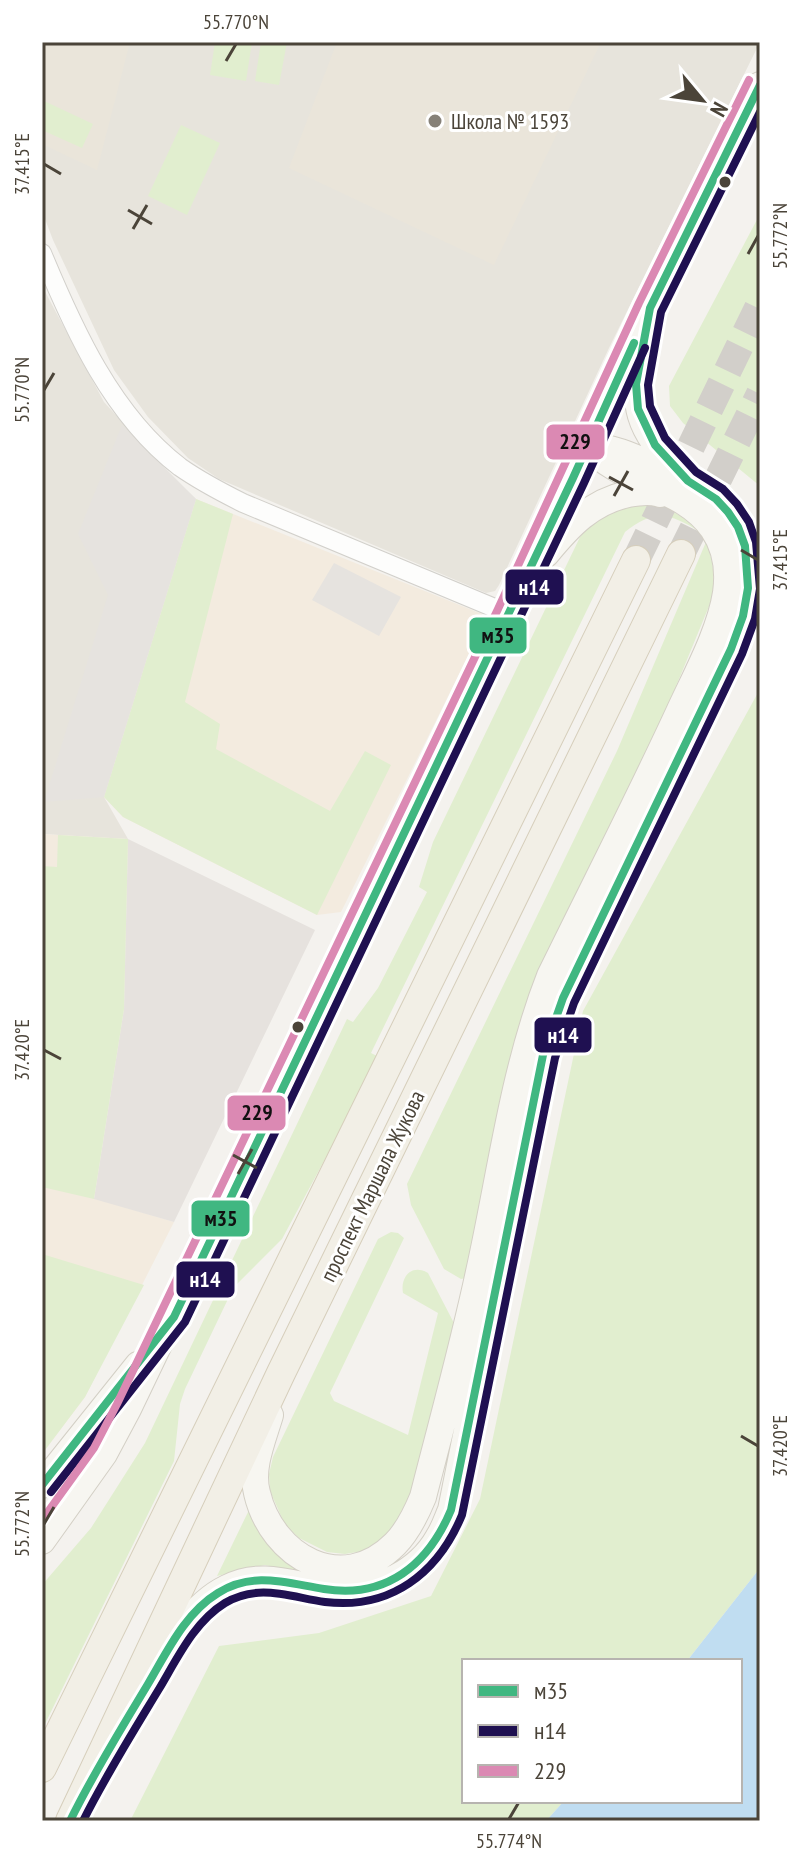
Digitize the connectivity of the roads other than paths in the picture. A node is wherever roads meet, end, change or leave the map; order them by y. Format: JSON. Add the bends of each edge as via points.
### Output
{"nodes":[{"id":1,"x":760,"y":85,"type":"edge"},
{"id":2,"x":42,"y":253,"type":"edge"},
{"id":3,"x":650,"y":308,"type":"junction"},
{"id":4,"x":588,"y":446,"type":"junction"},
{"id":5,"x":682,"y":490,"type":"junction"},
{"id":6,"x":681,"y":554,"type":"tunnel mouth"},
{"id":7,"x":636,"y":560,"type":"tunnel mouth"},
{"id":8,"x":524,"y":581,"type":"junction"},
{"id":9,"x":509,"y":614,"type":"junction"},
{"id":10,"x":174,"y":1317,"type":"junction"},
{"id":11,"x":281,"y":1373,"type":"junction"},
{"id":12,"x":42,"y":1485,"type":"edge"},
{"id":13,"x":42,"y":1541,"type":"edge"},
{"id":14,"x":44,"y":1763,"type":"edge"},
{"id":15,"x":95,"y":1769,"type":"junction"},
{"id":16,"x":70,"y":1821,"type":"edge"}],
"edges":[{"from":1,"to":3,"type":"main road"},
{"from":2,"to":9,"type":"street","via":[[111,393],[178,465],[243,503]]},
{"from":3,"to":4,"type":"main road"},
{"from":3,"to":5,"type":"main road","via":[[636,384],[638,409]]},
{"from":4,"to":5,"type":"main road","via":[[618,450]]},
{"from":4,"to":8,"type":"main road"},
{"from":5,"to":8,"type":"main road","via":[[638,492],[598,504],[579,517]]},
{"from":5,"to":11,"type":"main road","via":[[722,545],[725,596],[699,668],[537,1009],[423,1497],[395,1545],[373,1560],[348,1569],[323,1567],[283,1545],[270,1529],[256,1492],[255,1472]]},
{"from":5,"to":15,"type":"main road","via":[[716,499],[738,527],[749,566],[743,616],[563,998],[543,1055],[451,1510],[438,1539],[403,1573],[378,1586],[341,1591],[274,1578],[228,1587],[186,1624]]},
{"from":6,"to":11,"type":"main road","name":"проспект Маршала Жукова"},
{"from":7,"to":14,"type":"main road","name":"проспект Маршала Жукова"},
{"from":8,"to":9,"type":"main road"},
{"from":9,"to":10,"type":"main road"},
{"from":10,"to":12,"type":"main road"},
{"from":10,"to":13,"type":"main road","via":[[104,1454]]},
{"from":11,"to":15,"type":"main road","name":"проспект Маршала Жукова"},
{"from":15,"to":16,"type":"main road","name":"проспект Маршала Жукова"}]}
